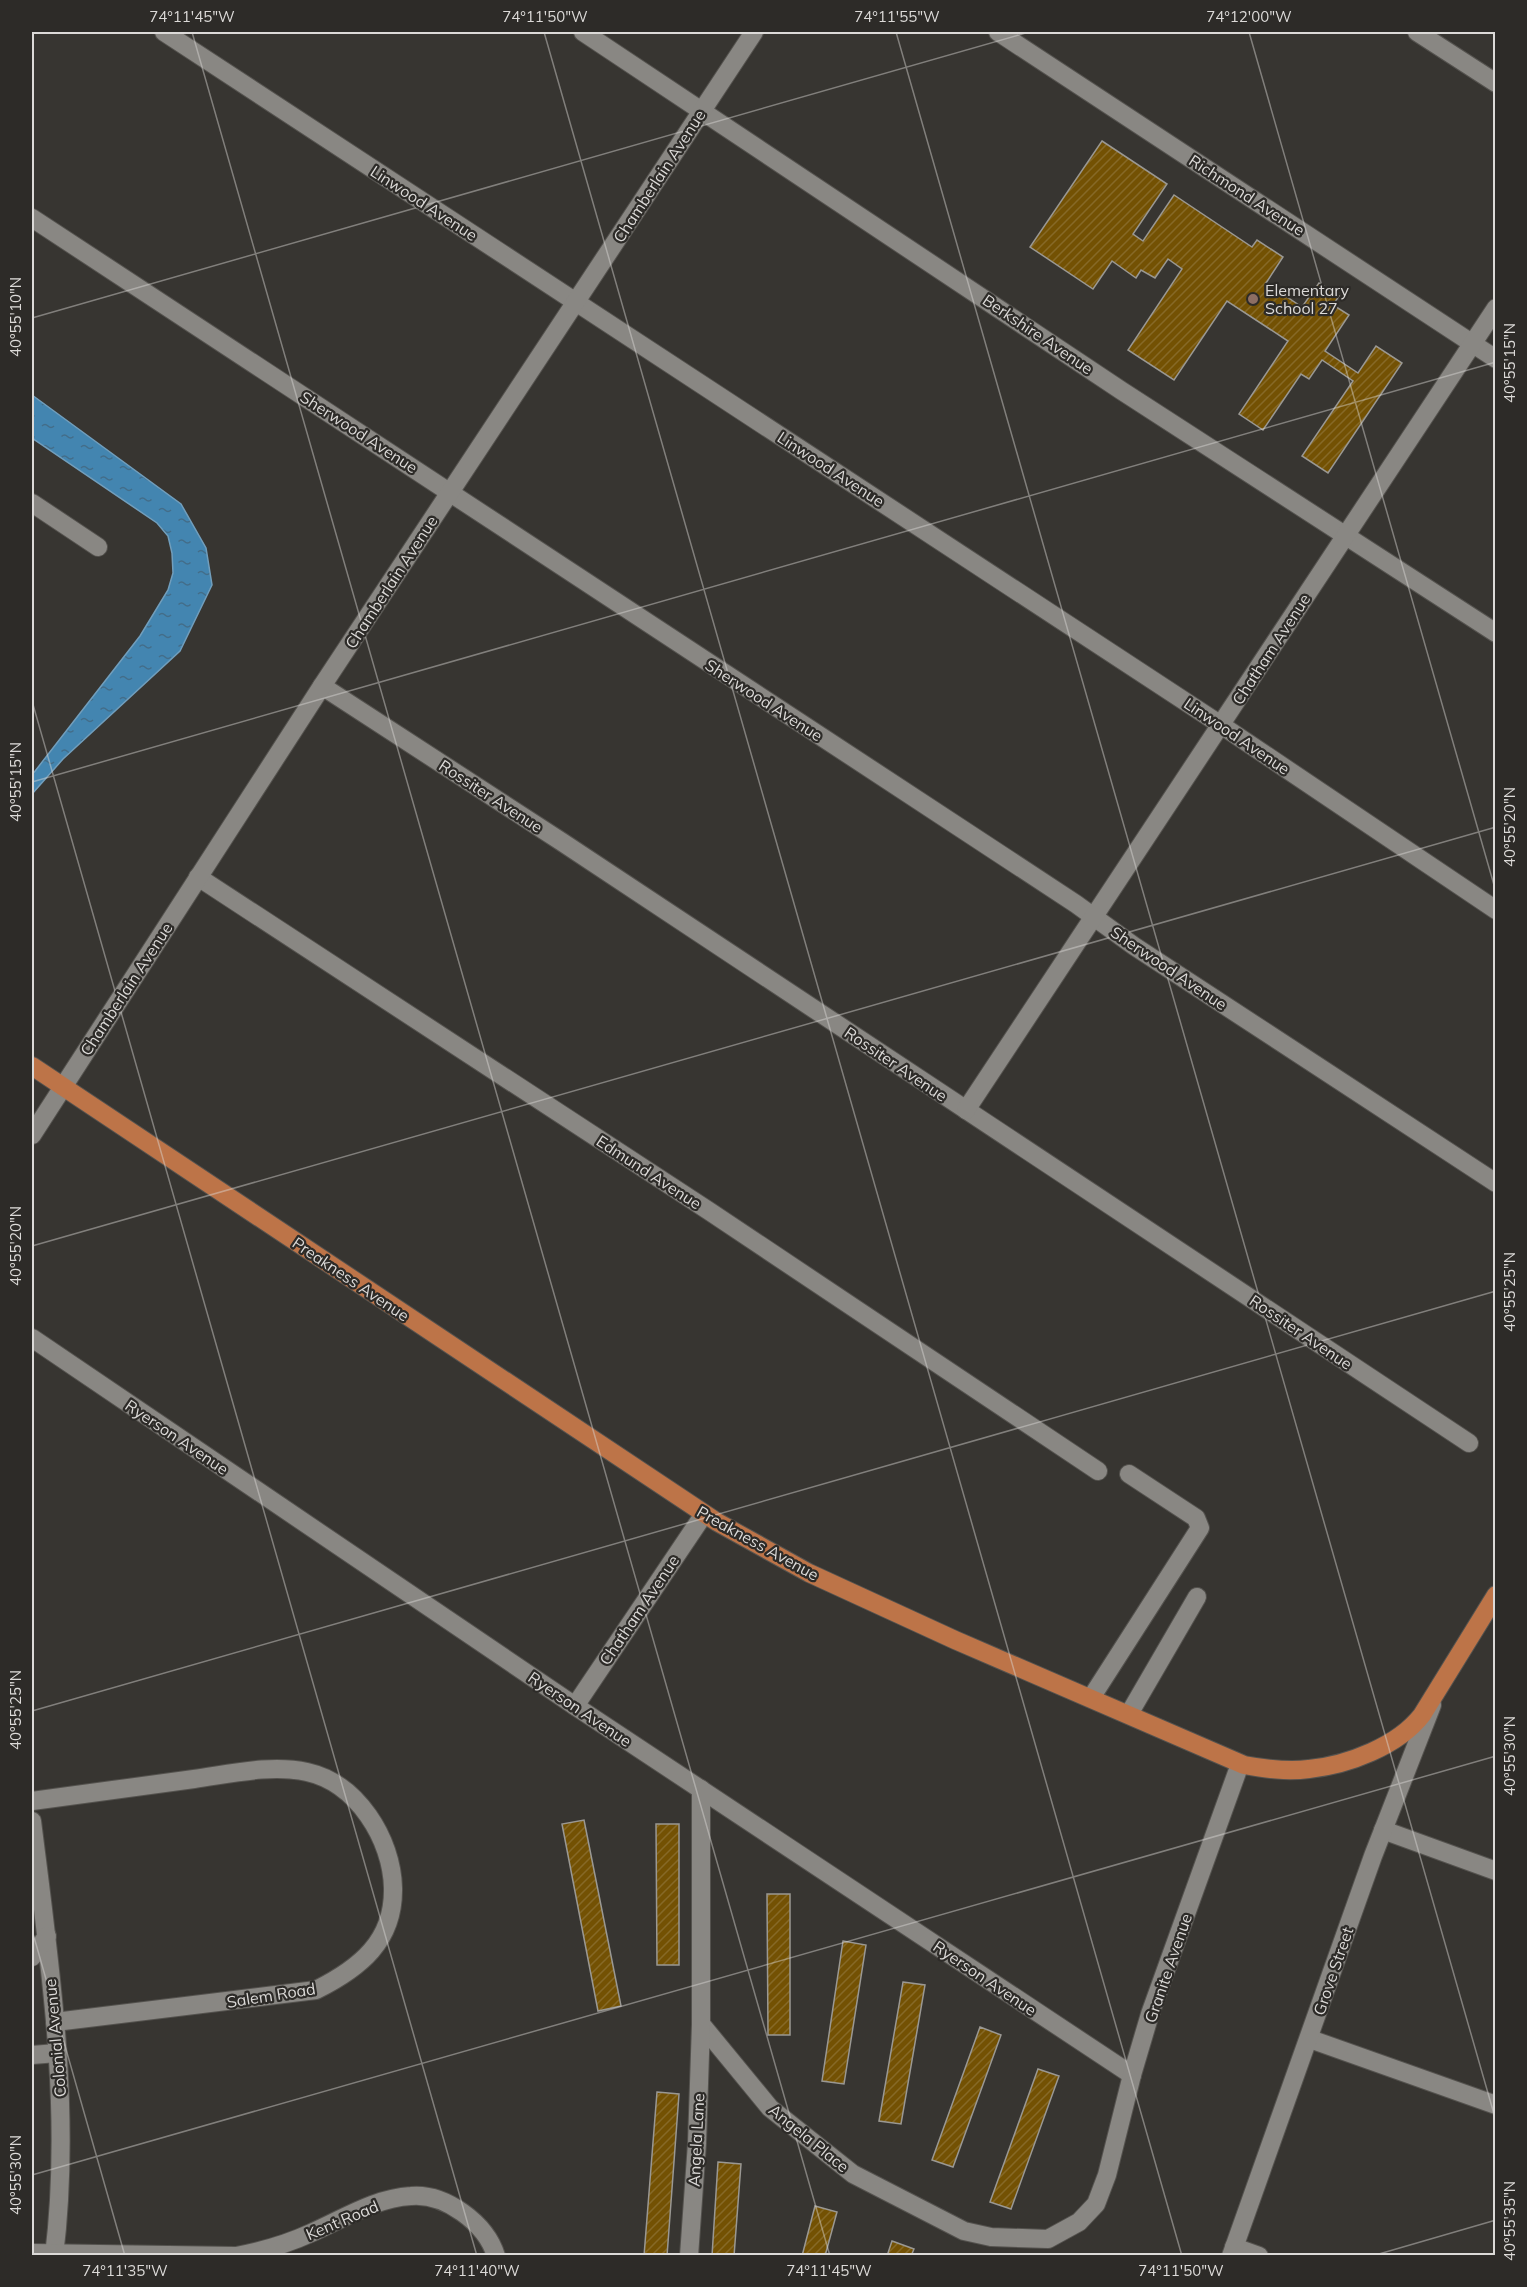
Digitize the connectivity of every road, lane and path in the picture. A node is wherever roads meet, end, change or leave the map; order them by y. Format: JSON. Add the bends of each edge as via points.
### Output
{"nodes":[{"id":1,"x":164,"y":32,"type":"edge"},
{"id":2,"x":583,"y":32,"type":"edge"},
{"id":3,"x":754,"y":32,"type":"edge"},
{"id":4,"x":998,"y":32,"type":"edge"},
{"id":5,"x":1417,"y":32,"type":"edge"},
{"id":6,"x":1496,"y":83,"type":"edge"},
{"id":7,"x":702,"y":110,"type":"junction"},
{"id":8,"x":32,"y":218,"type":"edge"},
{"id":9,"x":575,"y":302,"type":"junction"},
{"id":10,"x":1496,"y":308,"type":"edge"},
{"id":11,"x":1472,"y":343,"type":"junction"},
{"id":12,"x":1496,"y":359,"type":"edge"},
{"id":13,"x":450,"y":492,"type":"junction"},
{"id":14,"x":32,"y":503,"type":"edge"},
{"id":15,"x":1346,"y":535,"type":"junction"},
{"id":16,"x":98,"y":548,"type":"dead end"},
{"id":17,"x":1496,"y":633,"type":"edge"},
{"id":18,"x":322,"y":686,"type":"junction"},
{"id":19,"x":1221,"y":725,"type":"junction"},
{"id":20,"x":198,"y":877,"type":"junction"},
{"id":21,"x":1496,"y":910,"type":"edge"},
{"id":22,"x":1095,"y":917,"type":"junction"},
{"id":23,"x":32,"y":1066,"type":"edge"},
{"id":24,"x":62,"y":1087,"type":"junction"},
{"id":25,"x":966,"y":1110,"type":"junction"},
{"id":26,"x":32,"y":1132,"type":"edge"},
{"id":27,"x":1496,"y":1183,"type":"edge"},
{"id":28,"x":32,"y":1338,"type":"edge"},
{"id":29,"x":1469,"y":1443,"type":"dead end"},
{"id":30,"x":1098,"y":1471,"type":"dead end"},
{"id":31,"x":1129,"y":1474,"type":"dead end"},
{"id":32,"x":704,"y":1514,"type":"junction"},
{"id":33,"x":1496,"y":1595,"type":"edge"},
{"id":34,"x":1197,"y":1597,"type":"dead end"},
{"id":35,"x":1439,"y":1688,"type":"junction"},
{"id":36,"x":1092,"y":1698,"type":"junction"},
{"id":37,"x":575,"y":1706,"type":"junction"},
{"id":38,"x":1129,"y":1714,"type":"junction"},
{"id":39,"x":1240,"y":1764,"type":"junction"},
{"id":40,"x":701,"y":1789,"type":"junction"},
{"id":41,"x":32,"y":1801,"type":"edge"},
{"id":42,"x":32,"y":1821,"type":"edge"},
{"id":43,"x":1383,"y":1830,"type":"junction"},
{"id":44,"x":1496,"y":1870,"type":"edge"},
{"id":45,"x":47,"y":1936,"type":"junction"},
{"id":46,"x":32,"y":1957,"type":"edge"},
{"id":47,"x":55,"y":2022,"type":"junction"},
{"id":48,"x":701,"y":2024,"type":"junction"},
{"id":49,"x":1310,"y":2039,"type":"junction"},
{"id":50,"x":57,"y":2053,"type":"junction"},
{"id":51,"x":32,"y":2055,"type":"edge"},
{"id":52,"x":1132,"y":2075,"type":"junction"},
{"id":53,"x":1496,"y":2105,"type":"edge"},
{"id":54,"x":1107,"y":2175,"type":"joint"},
{"id":55,"x":1233,"y":2251,"type":"edge"},
{"id":56,"x":274,"y":2252,"type":"edge"},
{"id":57,"x":32,"y":2253,"type":"edge"},
{"id":58,"x":54,"y":2254,"type":"edge"},
{"id":59,"x":236,"y":2256,"type":"edge"},
{"id":60,"x":496,"y":2256,"type":"edge"},
{"id":61,"x":689,"y":2256,"type":"edge"},
{"id":62,"x":1259,"y":2256,"type":"edge"}],
"edges":[{"from":1,"to":9,"type":"street","name":"Linwood Avenue"},
{"from":2,"to":7,"type":"street","name":"Berkshire Avenue"},
{"from":3,"to":7,"type":"street","name":"Chamberlain Avenue"},
{"from":4,"to":11,"type":"street","name":"Richmond Avenue"},
{"from":5,"to":6,"type":"street"},
{"from":7,"to":9,"type":"street","name":"Chamberlain Avenue"},
{"from":7,"to":15,"type":"street","name":"Berkshire Avenue","via":[[1122,391]]},
{"from":8,"to":13,"type":"street","name":"Sherwood Avenue"},
{"from":9,"to":13,"type":"street","name":"Chamberlain Avenue"},
{"from":9,"to":19,"type":"street","name":"Linwood Avenue"},
{"from":10,"to":11,"type":"street","name":"Chatham Avenue"},
{"from":11,"to":12,"type":"street","name":"Richmond Avenue"},
{"from":11,"to":15,"type":"street","name":"Chatham Avenue"},
{"from":13,"to":18,"type":"street","name":"Chamberlain Avenue"},
{"from":13,"to":22,"type":"street","name":"Sherwood Avenue"},
{"from":14,"to":16,"type":"street"},
{"from":15,"to":17,"type":"street","name":"Berkshire Avenue"},
{"from":15,"to":19,"type":"street","name":"Chatham Avenue"},
{"from":18,"to":20,"type":"street","name":"Chamberlain Avenue"},
{"from":18,"to":25,"type":"street","name":"Rossiter Avenue"},
{"from":19,"to":21,"type":"street","name":"Linwood Avenue"},
{"from":19,"to":22,"type":"street","name":"Chatham Avenue"},
{"from":20,"to":24,"type":"street","name":"Chamberlain Avenue"},
{"from":20,"to":30,"type":"street","name":"Edmund Avenue"},
{"from":22,"to":25,"type":"street","name":"Chatham Avenue"},
{"from":22,"to":27,"type":"street","name":"Sherwood Avenue"},
{"from":23,"to":24,"type":"main road","name":"Preakness Avenue"},
{"from":24,"to":26,"type":"street","name":"Chamberlain Avenue"},
{"from":24,"to":32,"type":"main road","name":"Preakness Avenue"},
{"from":25,"to":29,"type":"street","name":"Rossiter Avenue"},
{"from":28,"to":37,"type":"street","name":"Ryerson Avenue"},
{"from":31,"to":36,"type":"street","via":[[1196,1518],[1200,1528]]},
{"from":32,"to":36,"type":"main road","name":"Preakness Avenue","via":[[809,1573]]},
{"from":32,"to":37,"type":"street","name":"Chatham Avenue"},
{"from":33,"to":35,"type":"main road","name":"Preakness Avenue"},
{"from":34,"to":38,"type":"street"},
{"from":35,"to":39,"type":"main road","name":"Preakness Avenue","via":[[1414,1726],[1388,1744],[1354,1758],[1310,1769],[1274,1770]]},
{"from":35,"to":43,"type":"street","name":"Grove Street"},
{"from":36,"to":38,"type":"main road","name":"Preakness Avenue"},
{"from":37,"to":40,"type":"street","name":"Ryerson Avenue"},
{"from":38,"to":39,"type":"main road","name":"Preakness Avenue"},
{"from":39,"to":52,"type":"street","name":"Granite Avenue","via":[[1150,2014]]},
{"from":40,"to":48,"type":"street"},
{"from":40,"to":52,"type":"street","name":"Ryerson Avenue"},
{"from":41,"to":47,"type":"street","name":"Salem Road","via":[[254,1771],[309,1772],[334,1782],[359,1804],[384,1842],[392,1867],[393,1904],[378,1943],[343,1976],[316,1990]]},
{"from":42,"to":45,"type":"street","name":"Colonial Avenue"},
{"from":43,"to":44,"type":"street"},
{"from":43,"to":49,"type":"street","name":"Grove Street"},
{"from":45,"to":46,"type":"street"},
{"from":45,"to":47,"type":"street","name":"Colonial Avenue"},
{"from":47,"to":50,"type":"street","name":"Colonial Avenue"},
{"from":48,"to":54,"type":"street","name":"Angela Place","via":[[770,2108],[853,2174],[964,2230],[991,2237],[1048,2240],[1079,2222],[1096,2204]]},
{"from":48,"to":61,"type":"street","name":"Angela Lane"},
{"from":49,"to":53,"type":"street"},
{"from":49,"to":55,"type":"street","name":"Grove Street"},
{"from":50,"to":51,"type":"street"},
{"from":50,"to":58,"type":"street","name":"Colonial Avenue","via":[[61,2140]]},
{"from":52,"to":54,"type":"street","name":"Granite Avenue"},
{"from":55,"to":62,"type":"street"},
{"from":56,"to":59,"type":"street","name":"Kent Road"},
{"from":56,"to":60,"type":"street","name":"Kent Road","via":[[375,2204],[412,2196],[428,2198],[467,2214],[492,2243]]},
{"from":57,"to":58,"type":"street","name":"Kent Road"},
{"from":58,"to":59,"type":"street","name":"Kent Road"}]}
